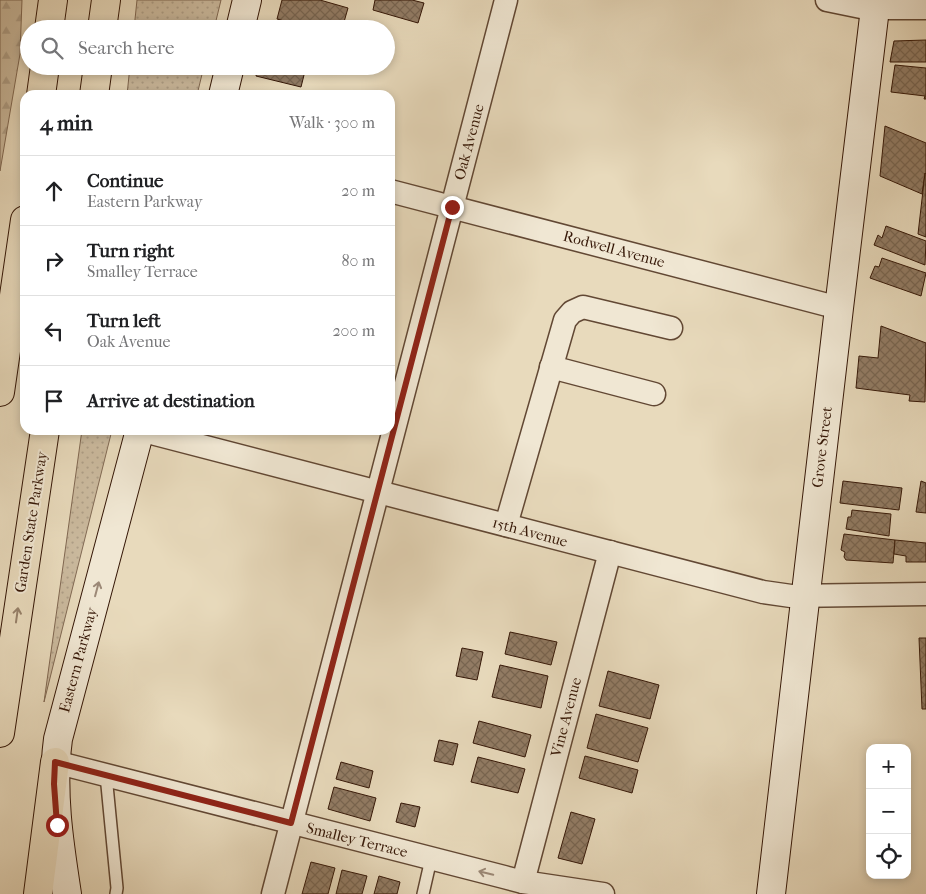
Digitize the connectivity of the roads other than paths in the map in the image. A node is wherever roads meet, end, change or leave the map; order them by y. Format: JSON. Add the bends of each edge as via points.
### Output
{"nodes":[{"id":1,"x":52,"y":0,"type":"edge"},
{"id":2,"x":106,"y":0,"type":"edge"},
{"id":3,"x":247,"y":0,"type":"edge"},
{"id":4,"x":506,"y":0,"type":"edge"},
{"id":5,"x":827,"y":0,"type":"edge"},
{"id":6,"x":876,"y":4,"type":"edge"},
{"id":7,"x":926,"y":8,"type":"edge"},
{"id":8,"x":51,"y":20,"type":"edge"},
{"id":9,"x":103,"y":20,"type":"edge"},
{"id":10,"x":242,"y":20,"type":"edge"},
{"id":11,"x":44,"y":75,"type":"edge"},
{"id":12,"x":97,"y":75,"type":"edge"},
{"id":13,"x":228,"y":75,"type":"edge"},
{"id":14,"x":42,"y":90,"type":"edge"},
{"id":15,"x":95,"y":90,"type":"edge"},
{"id":16,"x":224,"y":90,"type":"edge"},
{"id":17,"x":395,"y":192,"type":"edge"},
{"id":18,"x":452,"y":207,"type":"junction"},
{"id":19,"x":20,"y":254,"type":"edge"},
{"id":20,"x":839,"y":308,"type":"junction"},
{"id":21,"x":671,"y":328,"type":"dead end"},
{"id":22,"x":551,"y":367,"type":"junction"},
{"id":23,"x":0,"y":392,"type":"edge"},
{"id":24,"x":654,"y":394,"type":"dead end"},
{"id":25,"x":395,"y":427,"type":"edge"},
{"id":26,"x":44,"y":435,"type":"edge"},
{"id":27,"x":139,"y":435,"type":"edge"},
{"id":28,"x":159,"y":435,"type":"edge"},
{"id":29,"x":393,"y":435,"type":"edge"},
{"id":30,"x":378,"y":492,"type":"junction"},
{"id":31,"x":506,"y":525,"type":"junction"},
{"id":32,"x":610,"y":552,"type":"junction"},
{"id":33,"x":926,"y":594,"type":"edge"},
{"id":34,"x":805,"y":596,"type":"junction"},
{"id":35,"x":0,"y":733,"type":"edge"},
{"id":36,"x":55,"y":762,"type":"junction"},
{"id":37,"x":106,"y":775,"type":"junction"},
{"id":38,"x":291,"y":823,"type":"junction"},
{"id":39,"x":431,"y":859,"type":"junction"},
{"id":40,"x":521,"y":888,"type":"edge"},
{"id":41,"x":38,"y":894,"type":"edge"},
{"id":42,"x":67,"y":894,"type":"edge"},
{"id":43,"x":116,"y":894,"type":"edge"},
{"id":44,"x":273,"y":894,"type":"edge"},
{"id":45,"x":423,"y":894,"type":"edge"},
{"id":46,"x":602,"y":894,"type":"edge"},
{"id":47,"x":771,"y":894,"type":"edge"}],
"edges":[{"from":1,"to":8,"type":"highway"},
{"from":2,"to":9,"type":"highway"},
{"from":3,"to":10,"type":"main road"},
{"from":4,"to":18,"type":"street","name":"Oak Avenue"},
{"from":5,"to":6,"type":"street","via":[[856,7]]},
{"from":6,"to":7,"type":"street"},
{"from":6,"to":20,"type":"main road","name":"Grove Street"},
{"from":11,"to":14,"type":"highway"},
{"from":12,"to":15,"type":"highway"},
{"from":13,"to":16,"type":"main road"},
{"from":17,"to":18,"type":"street","name":"Rodwell Avenue"},
{"from":18,"to":20,"type":"street","name":"Rodwell Avenue"},
{"from":18,"to":25,"type":"street","name":"Oak Avenue"},
{"from":19,"to":23,"type":"highway"},
{"from":20,"to":34,"type":"main road","name":"Grove Street"},
{"from":21,"to":22,"type":"street","via":[[583,307],[565,320]]},
{"from":22,"to":24,"type":"street"},
{"from":22,"to":31,"type":"street"},
{"from":35,"to":26,"type":"highway","name":"Garden State Parkway","one_way":true},
{"from":36,"to":27,"type":"main road","name":"Eastern Parkway","one_way":true,"via":[[62,717]]},
{"from":28,"to":30,"type":"street","name":"15th Avenue"},
{"from":29,"to":30,"type":"street","name":"Oak Avenue"},
{"from":30,"to":31,"type":"street","name":"15th Avenue"},
{"from":30,"to":38,"type":"street","name":"Oak Avenue"},
{"from":31,"to":32,"type":"street","name":"15th Avenue"},
{"from":32,"to":34,"type":"street","name":"15th Avenue","via":[[763,592]]},
{"from":32,"to":40,"type":"street","name":"Vine Avenue"},
{"from":33,"to":34,"type":"street","name":"15th Avenue"},
{"from":34,"to":47,"type":"main road","name":"Grove Street"},
{"from":36,"to":37,"type":"street","name":"Smalley Terrace"},
{"from":36,"to":41,"type":"highway"},
{"from":36,"to":42,"type":"main road","name":"Eastern Parkway","via":[[55,805]]},
{"from":37,"to":38,"type":"street","name":"Smalley Terrace"},
{"from":37,"to":43,"type":"lane"},
{"from":38,"to":39,"type":"street","name":"Smalley Terrace"},
{"from":38,"to":44,"type":"street","name":"Oak Avenue"},
{"from":40,"to":39,"type":"street","name":"Smalley Terrace","one_way":true},
{"from":39,"to":45,"type":"lane"},
{"from":40,"to":46,"type":"street","name":"Smalley Terrace"}]}
